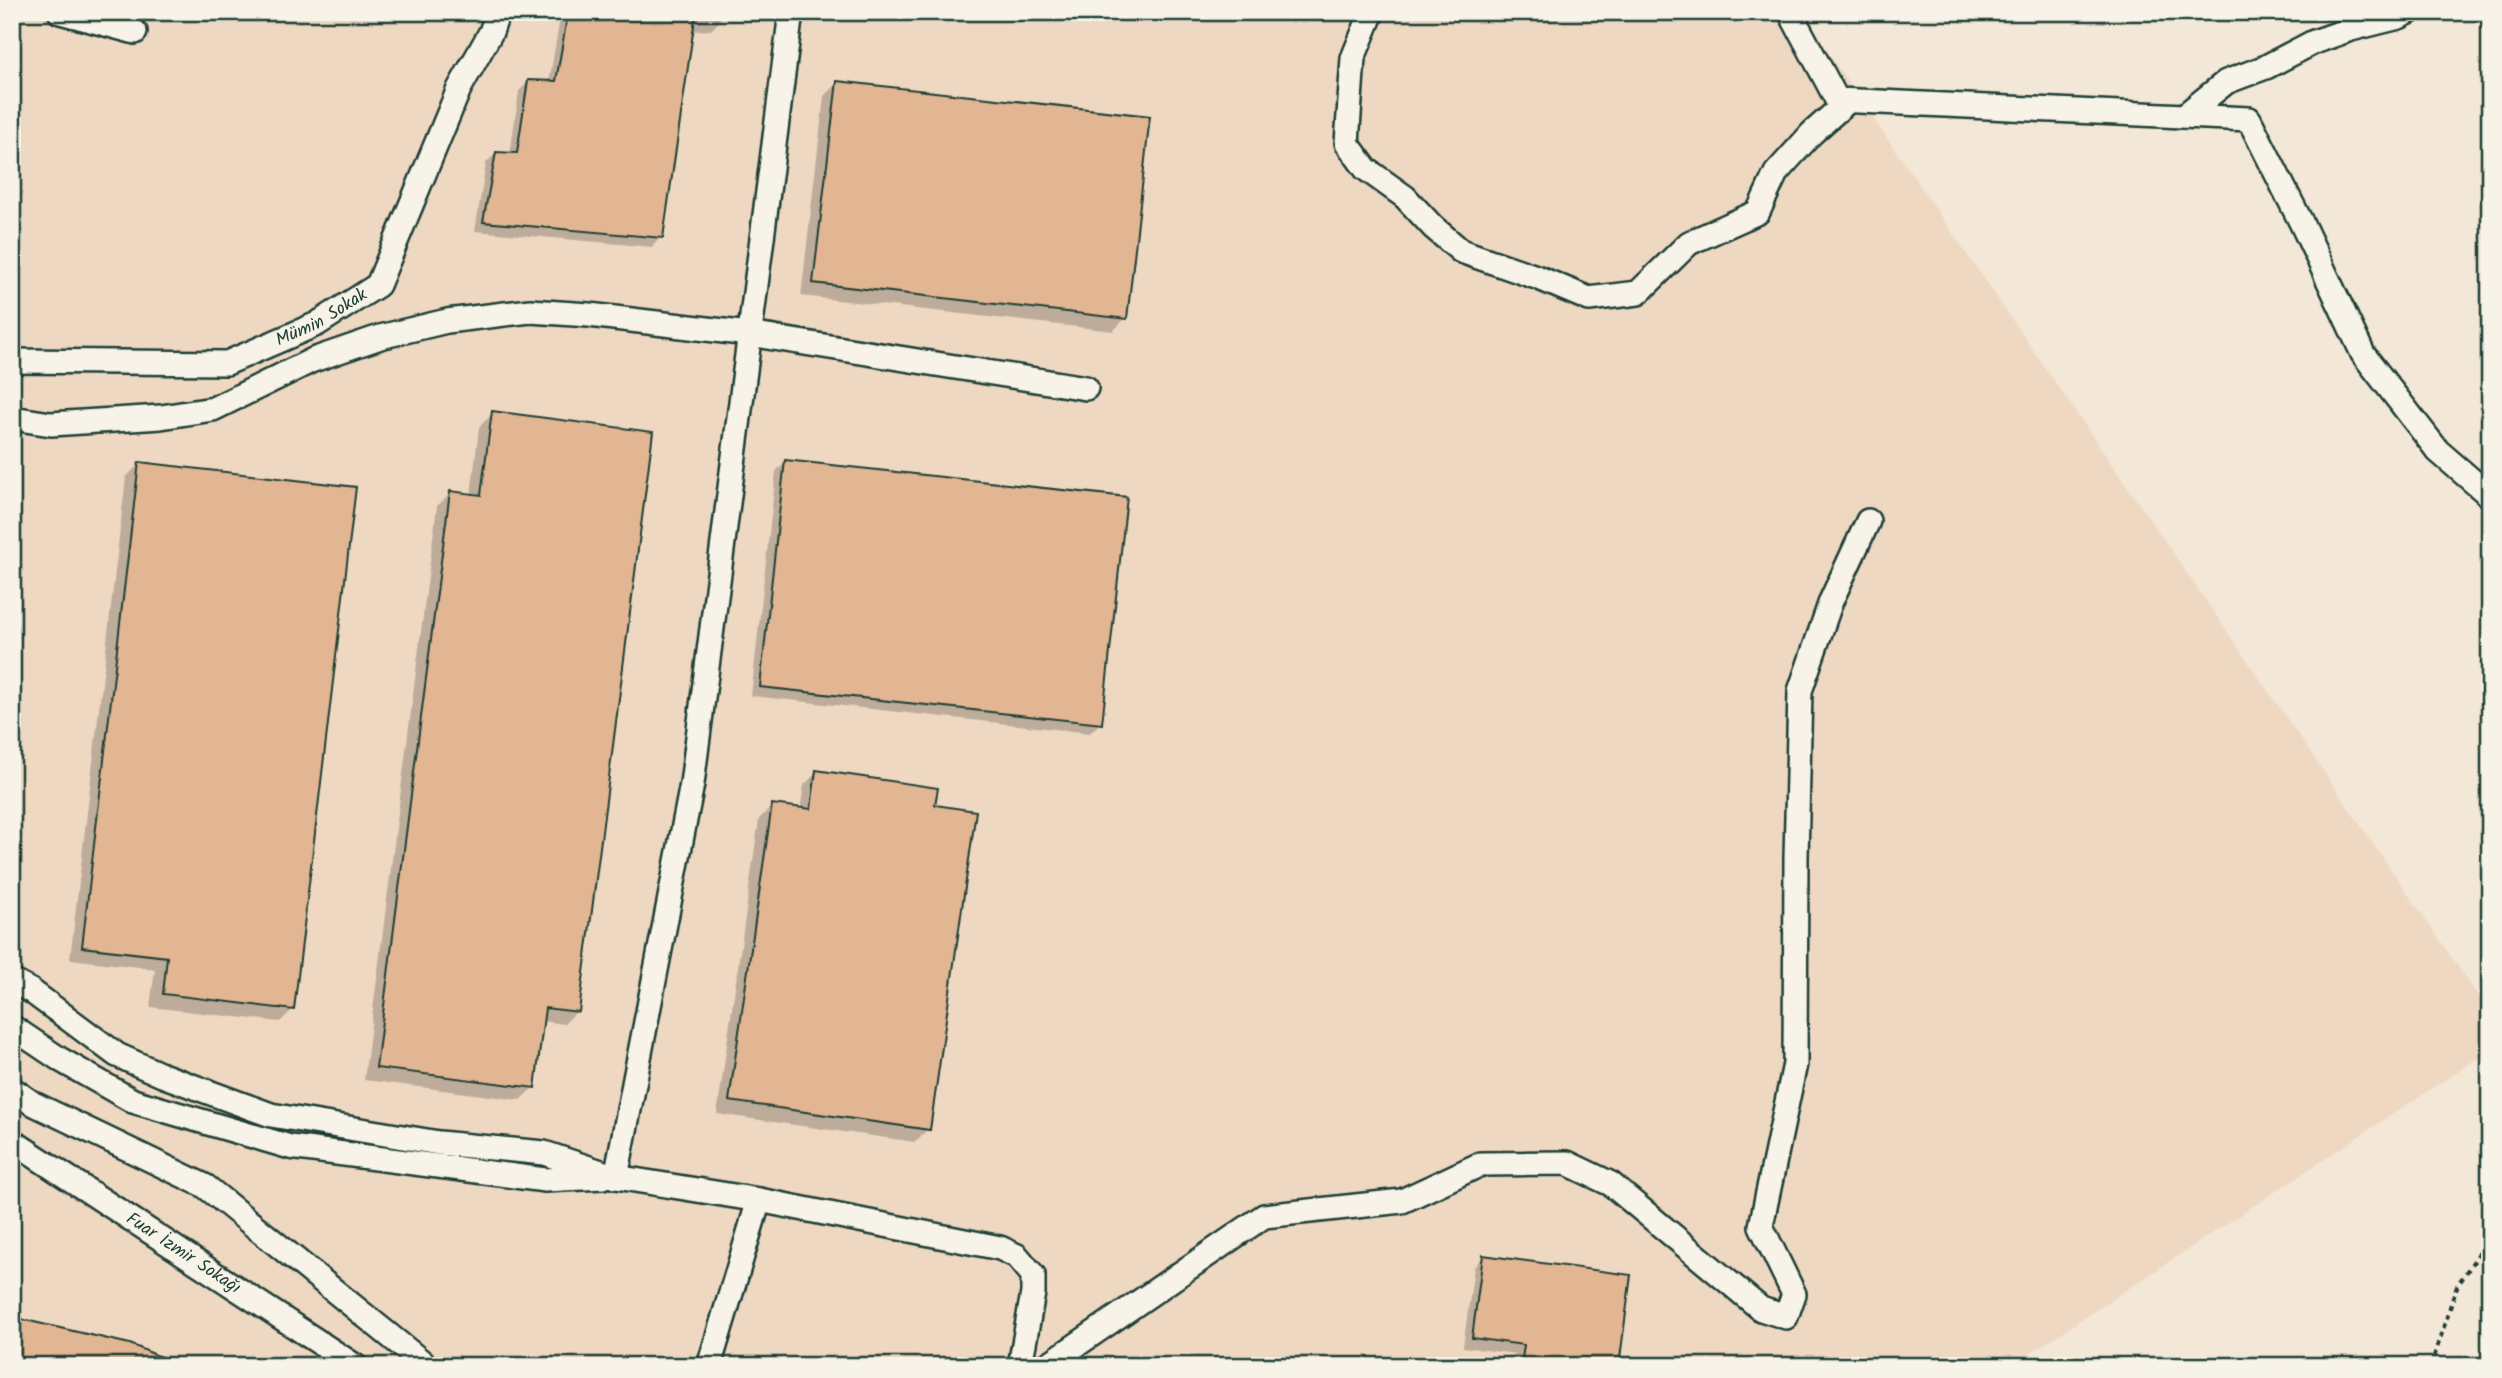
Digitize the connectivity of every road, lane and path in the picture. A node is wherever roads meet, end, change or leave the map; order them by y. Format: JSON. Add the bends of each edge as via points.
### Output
{"nodes":[{"id":1,"x":60,"y":12,"type":"edge"},
{"id":2,"x":498,"y":12,"type":"edge"},
{"id":3,"x":791,"y":12,"type":"edge"},
{"id":4,"x":1372,"y":12,"type":"edge"},
{"id":5,"x":1790,"y":12,"type":"edge"},
{"id":6,"x":2409,"y":12,"type":"edge"},
{"id":7,"x":135,"y":32,"type":"dead end"},
{"id":8,"x":1848,"y":101,"type":"junction"},
{"id":9,"x":2183,"y":116,"type":"junction"},
{"id":10,"x":749,"y":334,"type":"junction"},
{"id":11,"x":12,"y":361,"type":"edge"},
{"id":12,"x":1086,"y":388,"type":"dead end"},
{"id":13,"x":12,"y":418,"type":"edge"},
{"id":14,"x":2490,"y":496,"type":"edge"},
{"id":15,"x":1868,"y":521,"type":"dead end"},
{"id":16,"x":12,"y":981,"type":"edge"},
{"id":17,"x":12,"y":1027,"type":"edge"},
{"id":18,"x":12,"y":1089,"type":"edge"},
{"id":19,"x":12,"y":1141,"type":"edge"},
{"id":20,"x":616,"y":1177,"type":"junction"},
{"id":21,"x":759,"y":1200,"type":"junction"},
{"id":22,"x":2490,"y":1237,"type":"edge"},
{"id":23,"x":355,"y":1366,"type":"edge"},
{"id":24,"x":427,"y":1366,"type":"edge"},
{"id":25,"x":709,"y":1366,"type":"edge"},
{"id":26,"x":1020,"y":1366,"type":"edge"},
{"id":27,"x":1046,"y":1366,"type":"edge"},
{"id":28,"x":2431,"y":1366,"type":"edge"}],
"edges":[{"from":1,"to":7,"type":"street"},
{"from":2,"to":11,"type":"street","name":"Mümin Sokak","via":[[459,89],[378,285],[317,324],[227,363]]},
{"from":3,"to":10,"type":"street"},
{"from":4,"to":8,"type":"street","via":[[1353,58],[1347,144],[1366,169],[1405,197],[1461,251],[1589,299],[1638,293],[1689,243],[1758,212],[1776,173]]},
{"from":5,"to":8,"type":"street","via":[[1837,100]]},
{"from":6,"to":9,"type":"street","via":[[2314,42],[2226,82]]},
{"from":8,"to":9,"type":"street"},
{"from":9,"to":14,"type":"street","via":[[2249,119],[2362,354],[2438,451]]},
{"from":10,"to":12,"type":"street"},
{"from":10,"to":13,"type":"street","via":[[565,313],[483,316],[380,337],[313,360],[213,409],[51,424]]},
{"from":10,"to":20,"type":"street","via":[[692,784]]},
{"from":15,"to":27,"type":"street","via":[[1832,601],[1800,691],[1795,1064],[1761,1226],[1794,1294],[1786,1317],[1761,1309],[1611,1184],[1567,1163],[1481,1164],[1402,1201],[1264,1216]]},
{"from":16,"to":20,"type":"street","via":[[117,1055],[271,1115],[439,1143],[544,1153]]},
{"from":17,"to":20,"type":"street","via":[[133,1101],[290,1147],[544,1180]]},
{"from":18,"to":24,"type":"street","via":[[32,1103],[205,1186]]},
{"from":19,"to":23,"type":"street","name":"Fuar İzmir Sokağı"},
{"from":20,"to":21,"type":"street"},
{"from":21,"to":25,"type":"street"},
{"from":21,"to":26,"type":"street","via":[[1000,1248],[1017,1256],[1034,1275]]},
{"from":22,"to":28,"type":"path","via":[[2457,1286]]}]}
